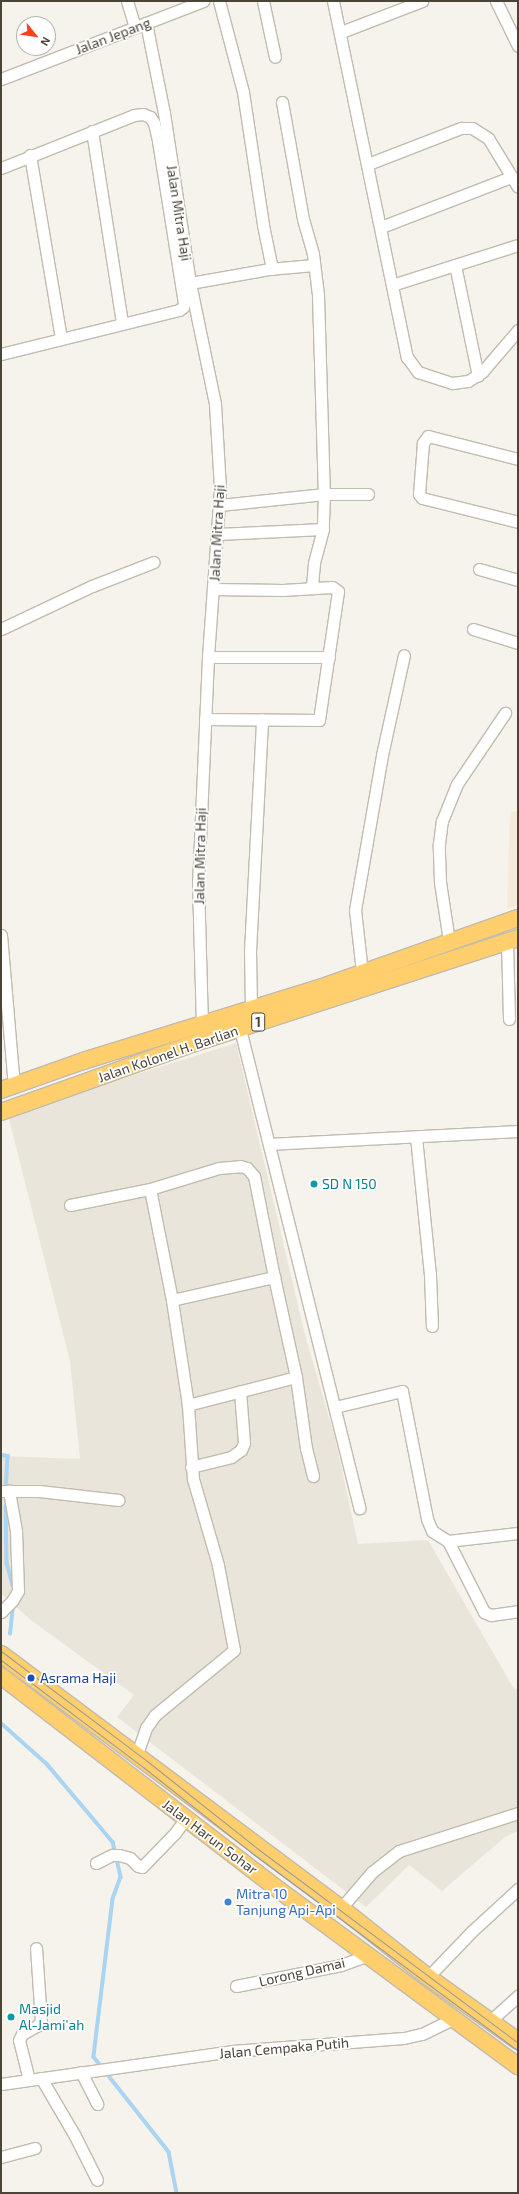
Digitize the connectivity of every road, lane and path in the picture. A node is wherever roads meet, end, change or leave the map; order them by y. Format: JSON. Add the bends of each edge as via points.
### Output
{"nodes":[{"id":1,"x":127,"y":1,"type":"edge"},
{"id":2,"x":203,"y":1,"type":"edge"},
{"id":3,"x":219,"y":1,"type":"edge"},
{"id":4,"x":263,"y":1,"type":"edge"},
{"id":5,"x":333,"y":1,"type":"edge"},
{"id":6,"x":496,"y":1,"type":"edge"},
{"id":7,"x":419,"y":2,"type":"edge"},
{"id":8,"x":146,"y":23,"type":"junction"},
{"id":9,"x":135,"y":27,"type":"junction"},
{"id":10,"x":341,"y":32,"type":"junction"},
{"id":11,"x":518,"y":46,"type":"edge"},
{"id":12,"x":275,"y":57,"type":"dead end"},
{"id":13,"x":1,"y":79,"type":"edge"},
{"id":14,"x":282,"y":102,"type":"dead end"},
{"id":15,"x":92,"y":131,"type":"junction"},
{"id":16,"x":30,"y":155,"type":"junction"},
{"id":17,"x":368,"y":164,"type":"junction"},
{"id":18,"x":1,"y":168,"type":"edge"},
{"id":19,"x":511,"y":177,"type":"junction"},
{"id":20,"x":518,"y":187,"type":"edge"},
{"id":21,"x":381,"y":227,"type":"junction"},
{"id":22,"x":518,"y":245,"type":"edge"},
{"id":23,"x":314,"y":265,"type":"junction"},
{"id":24,"x":455,"y":265,"type":"junction"},
{"id":25,"x":272,"y":269,"type":"junction"},
{"id":26,"x":190,"y":283,"type":"junction"},
{"id":27,"x":392,"y":285,"type":"junction"},
{"id":28,"x":122,"y":323,"type":"junction"},
{"id":29,"x":518,"y":330,"type":"edge"},
{"id":30,"x":61,"y":338,"type":"junction"},
{"id":31,"x":1,"y":354,"type":"edge"},
{"id":32,"x":478,"y":376,"type":"junction"},
{"id":33,"x":518,"y":459,"type":"edge"},
{"id":34,"x":324,"y":494,"type":"junction"},
{"id":35,"x":368,"y":494,"type":"dead end"},
{"id":36,"x":220,"y":505,"type":"junction"},
{"id":37,"x":518,"y":522,"type":"edge"},
{"id":38,"x":323,"y":529,"type":"junction"},
{"id":39,"x":218,"y":534,"type":"junction"},
{"id":40,"x":154,"y":562,"type":"dead end"},
{"id":41,"x":479,"y":569,"type":"dead end"},
{"id":42,"x":518,"y":580,"type":"edge"},
{"id":43,"x":214,"y":588,"type":"junction"},
{"id":44,"x":312,"y":588,"type":"junction"},
{"id":45,"x":1,"y":629,"type":"edge"},
{"id":46,"x":473,"y":629,"type":"dead end"},
{"id":47,"x":518,"y":642,"type":"edge"},
{"id":48,"x":404,"y":655,"type":"dead end"},
{"id":49,"x":208,"y":657,"type":"junction"},
{"id":50,"x":329,"y":657,"type":"junction"},
{"id":51,"x":505,"y":713,"type":"dead end"},
{"id":52,"x":205,"y":719,"type":"junction"},
{"id":53,"x":262,"y":719,"type":"junction"},
{"id":54,"x":518,"y":918,"type":"edge"},
{"id":55,"x":1,"y":935,"type":"edge"},
{"id":56,"x":512,"y":940,"type":"edge"},
{"id":57,"x":449,"y":941,"type":"junction"},
{"id":58,"x":362,"y":972,"type":"junction"},
{"id":59,"x":250,"y":1008,"type":"junction"},
{"id":60,"x":510,"y":1020,"type":"dead end"},
{"id":61,"x":202,"y":1025,"type":"junction"},
{"id":62,"x":240,"y":1029,"type":"junction"},
{"id":63,"x":7,"y":1088,"type":"edge"},
{"id":64,"x":1,"y":1112,"type":"edge"},
{"id":65,"x":518,"y":1131,"type":"edge"},
{"id":66,"x":416,"y":1137,"type":"junction"},
{"id":67,"x":269,"y":1144,"type":"junction"},
{"id":68,"x":150,"y":1189,"type":"junction"},
{"id":69,"x":70,"y":1205,"type":"dead end"},
{"id":70,"x":274,"y":1277,"type":"junction"},
{"id":71,"x":172,"y":1300,"type":"junction"},
{"id":72,"x":432,"y":1326,"type":"dead end"},
{"id":73,"x":296,"y":1377,"type":"junction"},
{"id":74,"x":240,"y":1391,"type":"junction"},
{"id":75,"x":188,"y":1405,"type":"junction"},
{"id":76,"x":335,"y":1406,"type":"junction"},
{"id":77,"x":191,"y":1467,"type":"junction"},
{"id":78,"x":313,"y":1476,"type":"dead end"},
{"id":79,"x":6,"y":1491,"type":"edge"},
{"id":80,"x":118,"y":1500,"type":"dead end"},
{"id":81,"x":359,"y":1508,"type":"dead end"},
{"id":82,"x":518,"y":1533,"type":"edge"},
{"id":83,"x":448,"y":1541,"type":"junction"},
{"id":84,"x":518,"y":1611,"type":"edge"},
{"id":85,"x":1,"y":1612,"type":"edge"},
{"id":86,"x":1,"y":1654,"type":"edge"},
{"id":87,"x":1,"y":1676,"type":"edge"},
{"id":88,"x":137,"y":1754,"type":"junction"},
{"id":89,"x":518,"y":1813,"type":"edge"},
{"id":90,"x":186,"y":1818,"type":"junction"},
{"id":91,"x":96,"y":1863,"type":"dead end"},
{"id":92,"x":518,"y":1889,"type":"edge"},
{"id":93,"x":341,"y":1908,"type":"junction"},
{"id":94,"x":36,"y":1948,"type":"dead end"},
{"id":95,"x":368,"y":1956,"type":"junction"},
{"id":96,"x":428,"y":1977,"type":"junction"},
{"id":97,"x":236,"y":1986,"type":"dead end"},
{"id":98,"x":518,"y":1996,"type":"edge"},
{"id":99,"x":455,"y":2018,"type":"junction"},
{"id":100,"x":490,"y":2021,"type":"junction"},
{"id":101,"x":518,"y":2041,"type":"edge"},
{"id":102,"x":518,"y":2066,"type":"edge"},
{"id":103,"x":85,"y":2072,"type":"junction"},
{"id":104,"x":35,"y":2079,"type":"junction"},
{"id":105,"x":1,"y":2084,"type":"edge"},
{"id":106,"x":96,"y":2104,"type":"dead end"},
{"id":107,"x":35,"y":2148,"type":"dead end"},
{"id":108,"x":1,"y":2157,"type":"edge"},
{"id":109,"x":97,"y":2180,"type":"dead end"}],
"edges":[{"from":1,"to":9,"type":"street"},
{"from":2,"to":8,"type":"street","name":"Jalan Jepang"},
{"from":3,"to":25,"type":"street","via":[[243,92]]},
{"from":4,"to":12,"type":"street"},
{"from":5,"to":10,"type":"street"},
{"from":6,"to":11,"type":"street"},
{"from":7,"to":10,"type":"street"},
{"from":8,"to":9,"type":"street","name":"Jalan Jepang"},
{"from":8,"to":26,"type":"street","name":"Jalan Mitra Haji","via":[[163,106]]},
{"from":9,"to":13,"type":"street","name":"Jalan Jepang"},
{"from":10,"to":17,"type":"street"},
{"from":14,"to":23,"type":"street"},
{"from":15,"to":16,"type":"street"},
{"from":15,"to":28,"type":"street"},
{"from":15,"to":28,"type":"street","via":[[134,115],[143,114],[154,122],[184,303],[179,310]]},
{"from":16,"to":18,"type":"street"},
{"from":16,"to":30,"type":"street"},
{"from":17,"to":19,"type":"street","via":[[461,128],[472,128],[488,138]]},
{"from":17,"to":21,"type":"street"},
{"from":19,"to":20,"type":"street"},
{"from":19,"to":21,"type":"street"},
{"from":21,"to":27,"type":"street"},
{"from":22,"to":24,"type":"street"},
{"from":23,"to":25,"type":"street"},
{"from":23,"to":34,"type":"street","via":[[318,295]]},
{"from":24,"to":27,"type":"street"},
{"from":24,"to":32,"type":"street"},
{"from":25,"to":26,"type":"street"},
{"from":26,"to":36,"type":"street","name":"Jalan Mitra Haji","via":[[215,404]]},
{"from":27,"to":32,"type":"street","via":[[407,357],[414,368],[418,372],[452,383],[468,381]]},
{"from":28,"to":30,"type":"street"},
{"from":29,"to":32,"type":"street"},
{"from":30,"to":31,"type":"street"},
{"from":33,"to":37,"type":"street","via":[[428,436],[423,442],[419,494],[422,498]]},
{"from":34,"to":35,"type":"street"},
{"from":34,"to":36,"type":"street"},
{"from":34,"to":38,"type":"street"},
{"from":36,"to":39,"type":"street","name":"Jalan Mitra Haji"},
{"from":38,"to":39,"type":"street"},
{"from":38,"to":44,"type":"street","via":[[314,563]]},
{"from":39,"to":43,"type":"street","name":"Jalan Mitra Haji"},
{"from":40,"to":45,"type":"street","via":[[92,586]]},
{"from":41,"to":42,"type":"street"},
{"from":43,"to":44,"type":"street"},
{"from":43,"to":49,"type":"street","name":"Jalan Mitra Haji"},
{"from":44,"to":50,"type":"street","via":[[332,587],[338,591]]},
{"from":46,"to":47,"type":"street"},
{"from":48,"to":58,"type":"street","via":[[382,755],[355,910]]},
{"from":49,"to":50,"type":"street"},
{"from":49,"to":52,"type":"street","name":"Jalan Mitra Haji"},
{"from":50,"to":53,"type":"street","via":[[320,720]]},
{"from":51,"to":57,"type":"street","via":[[457,784],[442,821],[439,844],[440,882]]},
{"from":52,"to":53,"type":"street"},
{"from":52,"to":61,"type":"street","name":"Jalan Mitra Haji","via":[[198,882]]},
{"from":53,"to":59,"type":"street","via":[[250,951]]},
{"from":54,"to":57,"type":"highway","name":"Jalan Kolonel H. Barlian","number":"1"},
{"from":55,"to":63,"type":"street"},
{"from":56,"to":60,"type":"street"},
{"from":56,"to":62,"type":"highway","name":"Jalan Kolonel H. Barlian","number":"1","via":[[327,998]]},
{"from":57,"to":58,"type":"highway","name":"Jalan Kolonel H. Barlian","number":"1"},
{"from":58,"to":59,"type":"highway","name":"Jalan Kolonel H. Barlian","number":"1"},
{"from":59,"to":61,"type":"highway","name":"Jalan Kolonel H. Barlian","number":"1"},
{"from":61,"to":63,"type":"highway","name":"Jalan Kolonel H. Barlian","number":"1","via":[[83,1061]]},
{"from":62,"to":64,"type":"highway","name":"Jalan Kolonel H. Barlian","number":"1"},
{"from":62,"to":67,"type":"street"},
{"from":65,"to":66,"type":"street"},
{"from":66,"to":67,"type":"street"},
{"from":66,"to":72,"type":"street","via":[[430,1275]]},
{"from":67,"to":76,"type":"street"},
{"from":68,"to":69,"type":"street"},
{"from":68,"to":70,"type":"street","via":[[219,1168],[247,1168],[254,1176]]},
{"from":68,"to":71,"type":"street"},
{"from":70,"to":71,"type":"street"},
{"from":70,"to":73,"type":"street"},
{"from":71,"to":75,"type":"street"},
{"from":73,"to":74,"type":"street"},
{"from":73,"to":78,"type":"street","via":[[306,1448]]},
{"from":74,"to":75,"type":"street"},
{"from":74,"to":77,"type":"street","via":[[244,1443],[241,1450],[231,1457]]},
{"from":75,"to":77,"type":"street"},
{"from":76,"to":81,"type":"street"},
{"from":76,"to":83,"type":"street","via":[[402,1392],[427,1519],[434,1534]]},
{"from":77,"to":88,"type":"street","via":[[218,1565],[234,1650],[155,1715],[146,1728]]},
{"from":79,"to":80,"type":"street","via":[[39,1491]]},
{"from":79,"to":85,"type":"street","via":[[16,1531],[18,1590]]},
{"from":82,"to":83,"type":"street"},
{"from":83,"to":84,"type":"street","via":[[484,1612],[491,1615]]},
{"from":86,"to":88,"type":"highway","name":"Jalan Harun Sohar"},
{"from":87,"to":90,"type":"highway","name":"Jalan Harun Sohar"},
{"from":88,"to":93,"type":"highway","name":"Jalan Harun Sohar"},
{"from":89,"to":93,"type":"street","via":[[399,1851],[372,1872]]},
{"from":90,"to":91,"type":"street","via":[[142,1867],[130,1858],[115,1855]]},
{"from":90,"to":95,"type":"highway","name":"Jalan Harun Sohar"},
{"from":92,"to":96,"type":"street","via":[[471,1932]]},
{"from":93,"to":96,"type":"highway","name":"Jalan Harun Sohar"},
{"from":94,"to":104,"type":"street","via":[[41,2021],[22,2034],[19,2040]]},
{"from":95,"to":97,"type":"street","name":"Lorong Damai","via":[[341,1965]]},
{"from":95,"to":99,"type":"highway","name":"Jalan Harun Sohar"},
{"from":96,"to":100,"type":"highway","name":"Jalan Harun Sohar"},
{"from":98,"to":100,"type":"street"},
{"from":99,"to":102,"type":"highway","name":"Jalan Harun Sohar"},
{"from":99,"to":103,"type":"street","name":"Jalan Cempaka Putih","via":[[422,2034],[404,2038],[232,2051]]},
{"from":100,"to":101,"type":"highway","name":"Jalan Harun Sohar"},
{"from":103,"to":104,"type":"street"},
{"from":103,"to":106,"type":"street"},
{"from":104,"to":105,"type":"street"},
{"from":104,"to":109,"type":"street","via":[[75,2136]]},
{"from":107,"to":108,"type":"street"}]}
